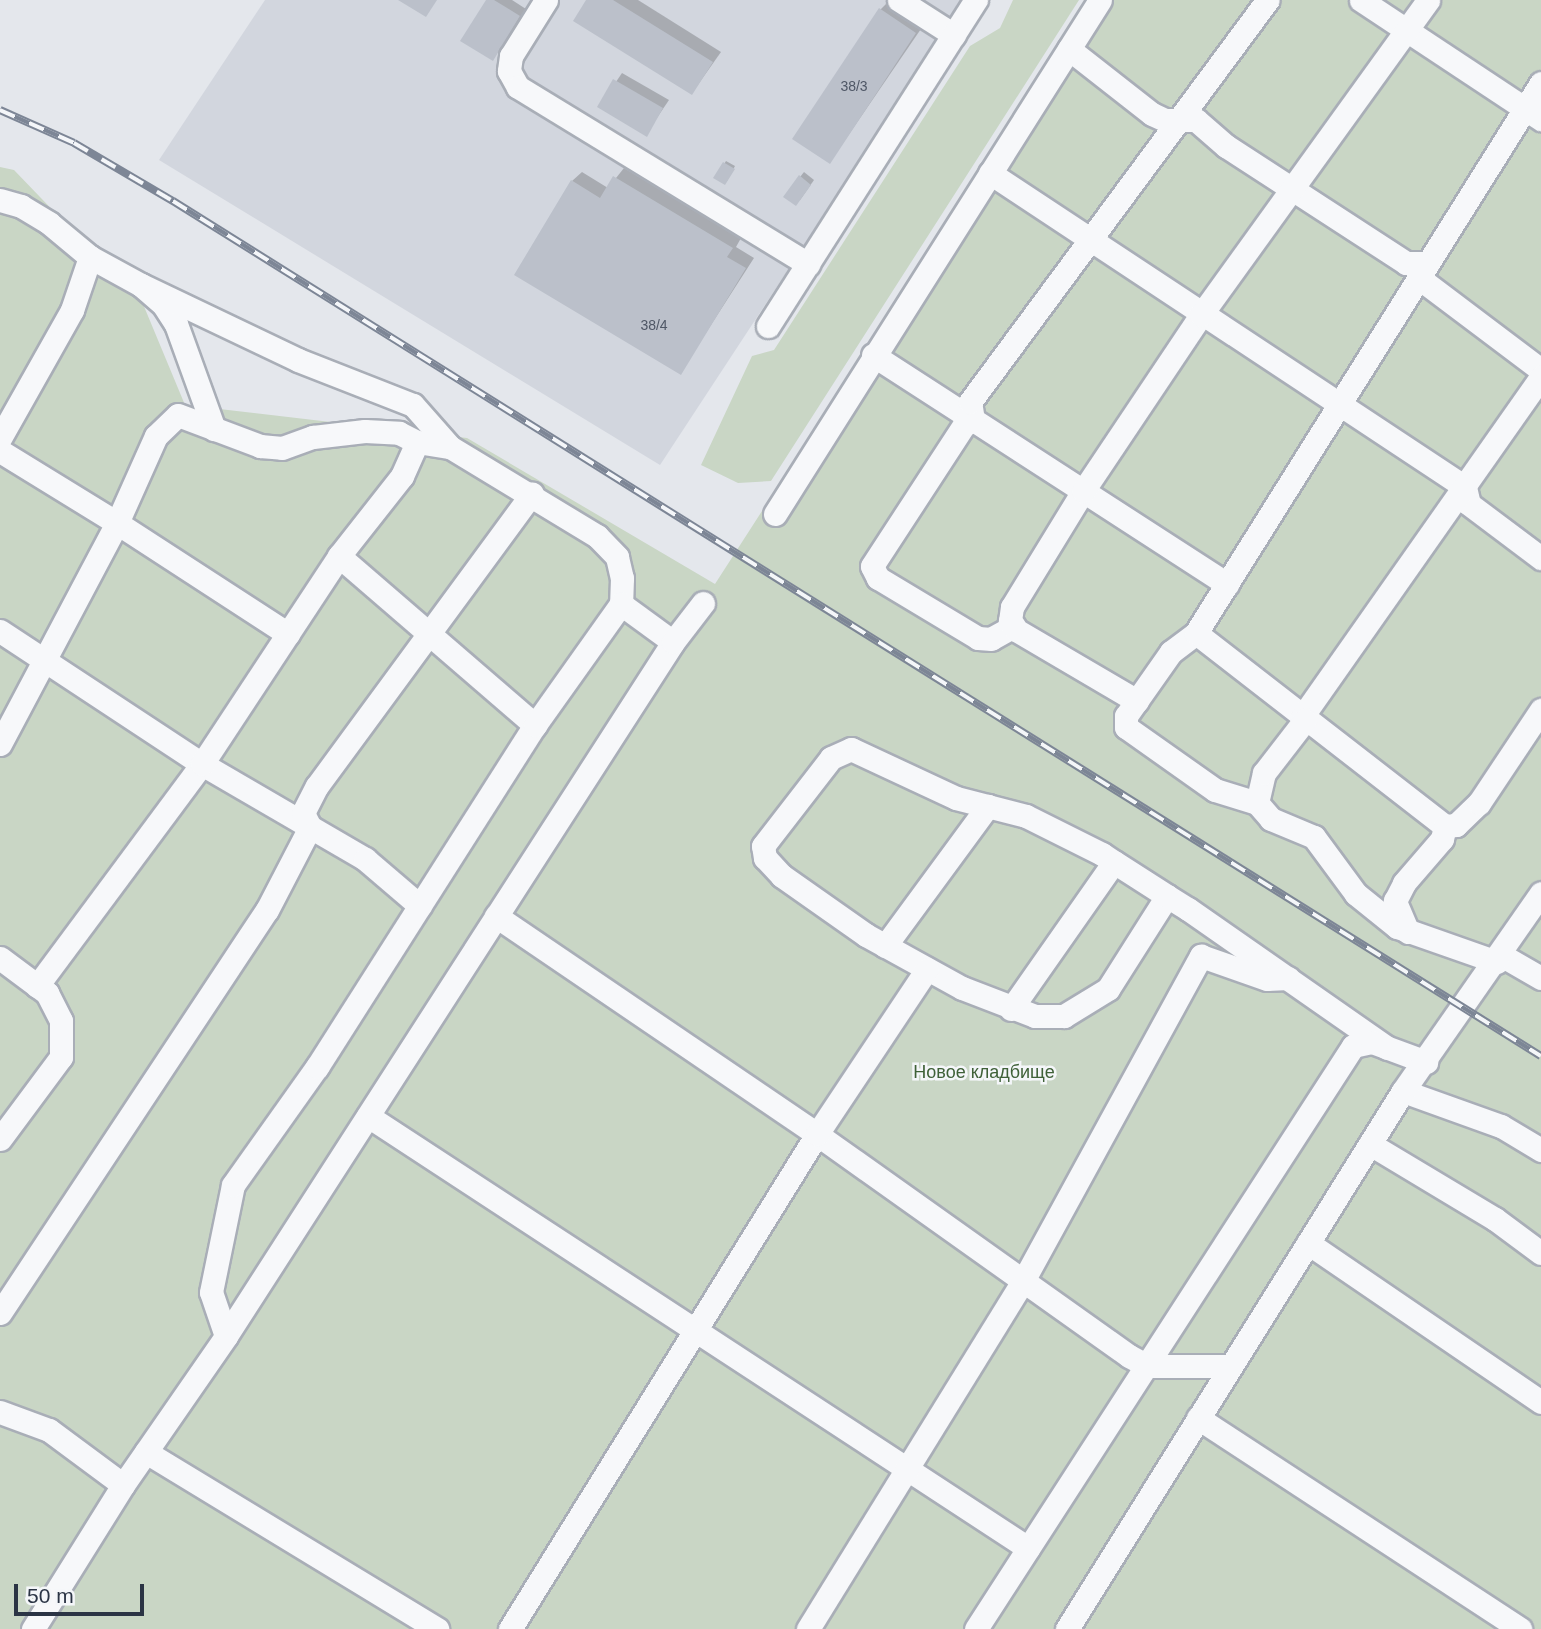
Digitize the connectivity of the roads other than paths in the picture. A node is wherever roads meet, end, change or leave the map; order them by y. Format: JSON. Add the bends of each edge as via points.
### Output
{"nodes":[{"id":1,"x":546,"y":0,"type":"edge"},
{"id":2,"x":899,"y":0,"type":"edge"},
{"id":3,"x":976,"y":0,"type":"edge"},
{"id":4,"x":1100,"y":0,"type":"edge"},
{"id":5,"x":1267,"y":0,"type":"edge"},
{"id":6,"x":1361,"y":0,"type":"edge"},
{"id":7,"x":1428,"y":0,"type":"edge"},
{"id":8,"x":1407,"y":30,"type":"junction"},
{"id":9,"x":954,"y":35,"type":"junction"},
{"id":10,"x":1069,"y":49,"type":"junction"},
{"id":11,"x":1541,"y":83,"type":"edge"},
{"id":12,"x":1533,"y":114,"type":"edge"},
{"id":13,"x":1182,"y":116,"type":"junction"},
{"id":14,"x":990,"y":173,"type":"junction"},
{"id":15,"x":1292,"y":190,"type":"junction"},
{"id":16,"x":0,"y":201,"type":"edge"},
{"id":17,"x":1091,"y":239,"type":"junction"},
{"id":18,"x":90,"y":257,"type":"junction"},
{"id":19,"x":808,"y":264,"type":"junction"},
{"id":20,"x":1424,"y":270,"type":"junction"},
{"id":21,"x":141,"y":285,"type":"junction"},
{"id":22,"x":1201,"y":315,"type":"junction"},
{"id":23,"x":768,"y":326,"type":"dead end"},
{"id":24,"x":873,"y":355,"type":"junction"},
{"id":25,"x":1541,"y":370,"type":"edge"},
{"id":26,"x":1541,"y":377,"type":"edge"},
{"id":27,"x":1339,"y":406,"type":"junction"},
{"id":28,"x":974,"y":420,"type":"junction"},
{"id":29,"x":214,"y":429,"type":"junction"},
{"id":30,"x":0,"y":438,"type":"edge"},
{"id":31,"x":417,"y":442,"type":"junction"},
{"id":32,"x":450,"y":447,"type":"junction"},
{"id":33,"x":0,"y":452,"type":"edge"},
{"id":34,"x":1465,"y":487,"type":"junction"},
{"id":35,"x":1083,"y":491,"type":"junction"},
{"id":36,"x":531,"y":493,"type":"junction"},
{"id":37,"x":775,"y":514,"type":"dead end"},
{"id":38,"x":117,"y":523,"type":"junction"},
{"id":39,"x":339,"y":556,"type":"junction"},
{"id":40,"x":1541,"y":558,"type":"edge"},
{"id":41,"x":1227,"y":584,"type":"junction"},
{"id":42,"x":703,"y":603,"type":"dead end"},
{"id":43,"x":621,"y":604,"type":"junction"},
{"id":44,"x":1014,"y":626,"type":"junction"},
{"id":45,"x":429,"y":630,"type":"junction"},
{"id":46,"x":0,"y":631,"type":"edge"},
{"id":47,"x":1196,"y":633,"type":"junction"},
{"id":48,"x":288,"y":634,"type":"junction"},
{"id":49,"x":673,"y":642,"type":"junction"},
{"id":50,"x":46,"y":661,"type":"junction"},
{"id":51,"x":1137,"y":701,"type":"junction"},
{"id":52,"x":1541,"y":710,"type":"edge"},
{"id":53,"x":1303,"y":718,"type":"junction"},
{"id":54,"x":536,"y":725,"type":"junction"},
{"id":55,"x":0,"y":744,"type":"edge"},
{"id":56,"x":202,"y":764,"type":"junction"},
{"id":57,"x":1257,"y":803,"type":"junction"},
{"id":58,"x":988,"y":806,"type":"junction"},
{"id":59,"x":1445,"y":826,"type":"junction"},
{"id":60,"x":310,"y":827,"type":"junction"},
{"id":61,"x":1114,"y":862,"type":"junction"},
{"id":62,"x":1541,"y":893,"type":"edge"},
{"id":63,"x":1167,"y":896,"type":"junction"},
{"id":64,"x":420,"y":906,"type":"junction"},
{"id":65,"x":496,"y":916,"type":"junction"},
{"id":66,"x":1408,"y":932,"type":"junction"},
{"id":67,"x":885,"y":946,"type":"junction"},
{"id":68,"x":0,"y":958,"type":"edge"},
{"id":69,"x":1499,"y":959,"type":"junction"},
{"id":70,"x":927,"y":969,"type":"junction"},
{"id":71,"x":1288,"y":978,"type":"junction"},
{"id":72,"x":1541,"y":978,"type":"edge"},
{"id":73,"x":37,"y":986,"type":"junction"},
{"id":74,"x":1012,"y":1009,"type":"junction"},
{"id":75,"x":1387,"y":1048,"type":"junction"},
{"id":76,"x":1426,"y":1062,"type":"junction"},
{"id":77,"x":1403,"y":1091,"type":"junction"},
{"id":78,"x":368,"y":1116,"type":"junction"},
{"id":79,"x":817,"y":1134,"type":"junction"},
{"id":80,"x":0,"y":1139,"type":"edge"},
{"id":81,"x":1370,"y":1144,"type":"junction"},
{"id":82,"x":1541,"y":1150,"type":"edge"},
{"id":83,"x":1308,"y":1243,"type":"junction"},
{"id":84,"x":1541,"y":1252,"type":"edge"},
{"id":85,"x":1023,"y":1281,"type":"junction"},
{"id":86,"x":0,"y":1313,"type":"edge"},
{"id":87,"x":695,"y":1330,"type":"junction"},
{"id":88,"x":226,"y":1336,"type":"junction"},
{"id":89,"x":1148,"y":1366,"type":"junction"},
{"id":90,"x":1231,"y":1366,"type":"junction"},
{"id":91,"x":1541,"y":1402,"type":"edge"},
{"id":92,"x":0,"y":1412,"type":"edge"},
{"id":93,"x":1198,"y":1418,"type":"junction"},
{"id":94,"x":146,"y":1452,"type":"junction"},
{"id":95,"x":906,"y":1469,"type":"junction"},
{"id":96,"x":123,"y":1485,"type":"junction"},
{"id":97,"x":1028,"y":1548,"type":"junction"},
{"id":98,"x":33,"y":1629,"type":"edge"},
{"id":99,"x":437,"y":1629,"type":"edge"},
{"id":100,"x":510,"y":1629,"type":"edge"},
{"id":101,"x":808,"y":1629,"type":"edge"},
{"id":102,"x":976,"y":1629,"type":"edge"},
{"id":103,"x":1067,"y":1629,"type":"edge"},
{"id":104,"x":1520,"y":1629,"type":"edge"}],
"edges":[{"from":1,"to":19,"type":"lane","via":[[511,56],[509,71],[518,87]]},
{"from":2,"to":9,"type":"lane"},
{"from":3,"to":9,"type":"lane"},
{"from":4,"to":10,"type":"lane"},
{"from":5,"to":13,"type":"lane"},
{"from":6,"to":8,"type":"lane"},
{"from":7,"to":8,"type":"lane"},
{"from":8,"to":12,"type":"lane"},
{"from":8,"to":15,"type":"lane"},
{"from":9,"to":19,"type":"lane"},
{"from":10,"to":13,"type":"lane","via":[[1152,114],[1165,120]]},
{"from":10,"to":14,"type":"lane"},
{"from":11,"to":12,"type":"lane"},
{"from":12,"to":20,"type":"lane"},
{"from":13,"to":15,"type":"lane","via":[[1196,120]]},
{"from":13,"to":17,"type":"lane"},
{"from":14,"to":17,"type":"lane"},
{"from":14,"to":24,"type":"lane"},
{"from":15,"to":20,"type":"lane"},
{"from":15,"to":22,"type":"lane"},
{"from":16,"to":18,"type":"lane","via":[[21,206],[50,223]]},
{"from":17,"to":22,"type":"lane"},
{"from":17,"to":28,"type":"lane","via":[[971,401]]},
{"from":18,"to":21,"type":"lane"},
{"from":18,"to":30,"type":"lane","via":[[72,310]]},
{"from":19,"to":23,"type":"lane"},
{"from":20,"to":25,"type":"lane"},
{"from":20,"to":27,"type":"lane"},
{"from":21,"to":29,"type":"lane","via":[[163,304],[176,324]]},
{"from":21,"to":32,"type":"lane","via":[[298,360],[413,405]]},
{"from":22,"to":27,"type":"lane"},
{"from":22,"to":35,"type":"lane"},
{"from":24,"to":28,"type":"lane"},
{"from":24,"to":37,"type":"lane"},
{"from":26,"to":34,"type":"lane"},
{"from":27,"to":34,"type":"lane"},
{"from":27,"to":41,"type":"lane"},
{"from":28,"to":35,"type":"lane"},
{"from":28,"to":44,"type":"lane","via":[[964,425],[872,566],[878,578],[978,638],[991,639]]},
{"from":29,"to":31,"type":"lane","via":[[260,446],[282,448],[313,437],[365,431],[399,433]]},
{"from":29,"to":38,"type":"lane","via":[[178,415],[156,436]]},
{"from":31,"to":32,"type":"lane"},
{"from":31,"to":39,"type":"lane","via":[[402,476]]},
{"from":32,"to":36,"type":"lane"},
{"from":33,"to":38,"type":"lane"},
{"from":34,"to":40,"type":"lane","via":[[1469,504]]},
{"from":34,"to":53,"type":"lane"},
{"from":35,"to":41,"type":"lane"},
{"from":35,"to":44,"type":"lane","via":[[1012,607]]},
{"from":36,"to":43,"type":"lane","via":[[597,536],[617,556]]},
{"from":36,"to":45,"type":"lane"},
{"from":38,"to":48,"type":"lane"},
{"from":38,"to":50,"type":"lane"},
{"from":39,"to":45,"type":"lane"},
{"from":39,"to":48,"type":"lane"},
{"from":41,"to":47,"type":"lane"},
{"from":42,"to":49,"type":"lane"},
{"from":43,"to":49,"type":"lane"},
{"from":43,"to":54,"type":"lane"},
{"from":44,"to":51,"type":"lane"},
{"from":45,"to":54,"type":"lane"},
{"from":45,"to":60,"type":"lane","via":[[317,786],[303,813]]},
{"from":46,"to":50,"type":"lane"},
{"from":47,"to":51,"type":"lane","via":[[1171,652]]},
{"from":47,"to":53,"type":"lane"},
{"from":48,"to":56,"type":"lane"},
{"from":49,"to":65,"type":"lane"},
{"from":50,"to":55,"type":"lane"},
{"from":50,"to":56,"type":"lane"},
{"from":51,"to":57,"type":"lane","via":[[1126,716],[1126,727],[1215,790]]},
{"from":52,"to":59,"type":"lane","via":[[1479,803],[1456,825]]},
{"from":53,"to":57,"type":"lane","via":[[1264,773]]},
{"from":53,"to":59,"type":"lane"},
{"from":54,"to":64,"type":"lane"},
{"from":56,"to":60,"type":"lane"},
{"from":56,"to":73,"type":"lane"},
{"from":57,"to":66,"type":"lane","via":[[1271,819],[1314,837],[1356,894]]},
{"from":58,"to":61,"type":"lane","via":[[1026,816]]},
{"from":58,"to":67,"type":"lane"},
{"from":58,"to":67,"type":"lane","via":[[956,798],[869,755],[842,750],[763,846],[765,858],[782,876]]},
{"from":59,"to":66,"type":"lane","via":[[1442,839],[1418,864],[1395,901]]},
{"from":60,"to":64,"type":"lane","via":[[365,859]]},
{"from":60,"to":86,"type":"lane","via":[[267,910]]},
{"from":61,"to":63,"type":"lane"},
{"from":61,"to":74,"type":"lane"},
{"from":62,"to":69,"type":"lane"},
{"from":63,"to":71,"type":"lane"},
{"from":63,"to":74,"type":"lane","via":[[1108,989],[1087,1005],[1064,1017]]},
{"from":64,"to":88,"type":"lane","via":[[317,1067],[233,1185],[211,1292]]},
{"from":65,"to":78,"type":"lane"},
{"from":65,"to":79,"type":"lane"},
{"from":66,"to":69,"type":"lane"},
{"from":67,"to":70,"type":"lane"},
{"from":68,"to":73,"type":"lane"},
{"from":69,"to":72,"type":"lane"},
{"from":69,"to":76,"type":"lane"},
{"from":70,"to":74,"type":"lane"},
{"from":70,"to":79,"type":"lane"},
{"from":71,"to":75,"type":"lane"},
{"from":71,"to":85,"type":"lane","via":[[1267,979],[1202,956]]},
{"from":73,"to":80,"type":"lane","via":[[47,993],[61,1021],[61,1057]]},
{"from":75,"to":76,"type":"lane"},
{"from":75,"to":89,"type":"lane","via":[[1372,1042],[1353,1046]]},
{"from":76,"to":77,"type":"lane"},
{"from":77,"to":81,"type":"lane"},
{"from":77,"to":82,"type":"lane","via":[[1501,1126]]},
{"from":78,"to":87,"type":"lane"},
{"from":78,"to":88,"type":"lane"},
{"from":79,"to":85,"type":"lane"},
{"from":79,"to":87,"type":"lane"},
{"from":81,"to":83,"type":"lane"},
{"from":81,"to":84,"type":"lane"},
{"from":83,"to":90,"type":"lane"},
{"from":83,"to":91,"type":"lane"},
{"from":85,"to":89,"type":"lane"},
{"from":85,"to":95,"type":"lane"},
{"from":87,"to":95,"type":"lane"},
{"from":87,"to":100,"type":"lane"},
{"from":88,"to":94,"type":"lane"},
{"from":89,"to":90,"type":"lane"},
{"from":89,"to":97,"type":"lane"},
{"from":90,"to":93,"type":"lane"},
{"from":92,"to":96,"type":"lane","via":[[49,1430]]},
{"from":93,"to":103,"type":"lane"},
{"from":93,"to":104,"type":"lane"},
{"from":94,"to":96,"type":"lane"},
{"from":94,"to":99,"type":"lane"},
{"from":95,"to":97,"type":"lane"},
{"from":95,"to":101,"type":"lane"},
{"from":96,"to":98,"type":"lane"},
{"from":97,"to":102,"type":"lane"}]}
